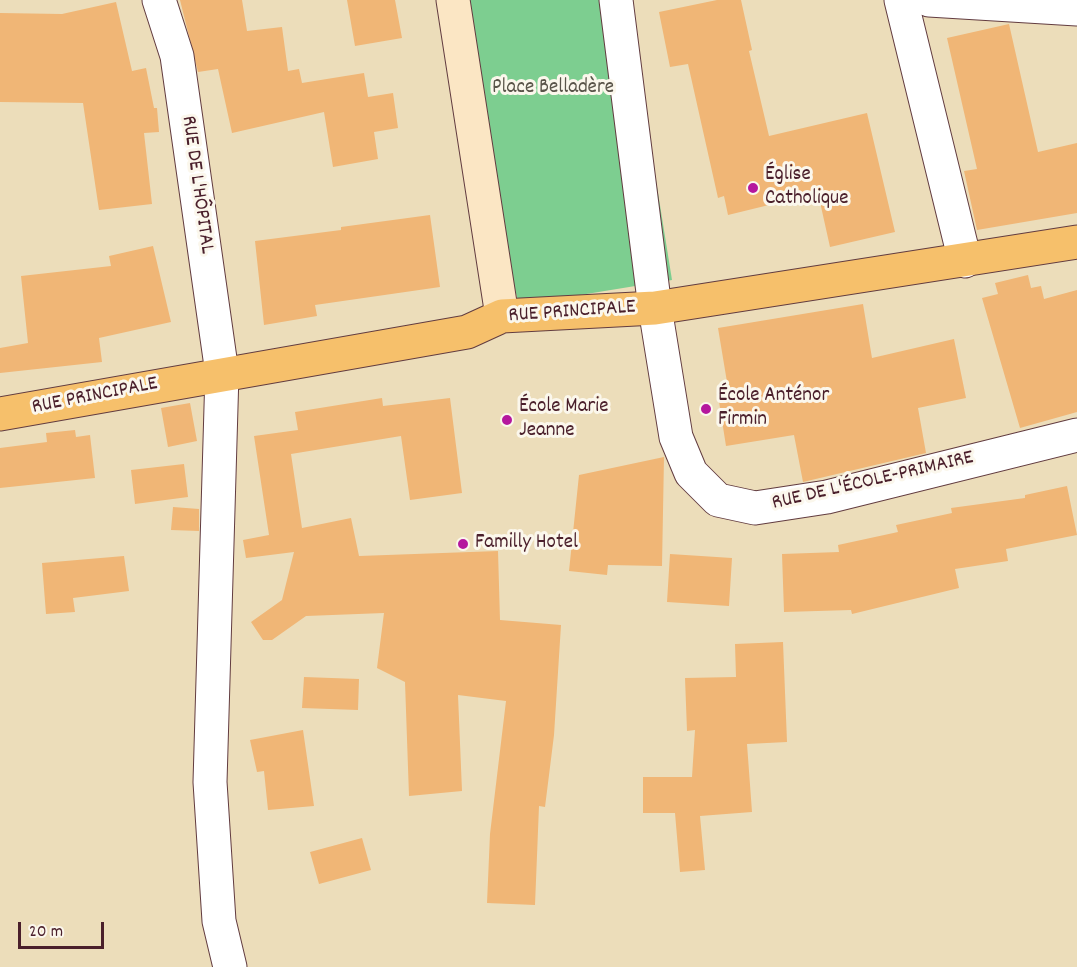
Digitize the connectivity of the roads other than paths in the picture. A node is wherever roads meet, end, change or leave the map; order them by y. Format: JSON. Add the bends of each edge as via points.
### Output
{"nodes":[{"id":1,"x":159,"y":0,"type":"edge"},
{"id":2,"x":453,"y":0,"type":"edge"},
{"id":3,"x":616,"y":0,"type":"edge"},
{"id":4,"x":901,"y":0,"type":"edge"},
{"id":5,"x":929,"y":0,"type":"edge"},
{"id":6,"x":1077,"y":9,"type":"edge"},
{"id":7,"x":1077,"y":242,"type":"edge"},
{"id":8,"x":965,"y":261,"type":"junction"},
{"id":9,"x":655,"y":308,"type":"junction"},
{"id":10,"x":502,"y":316,"type":"junction"},
{"id":11,"x":222,"y":373,"type":"junction"},
{"id":12,"x":0,"y":414,"type":"edge"},
{"id":13,"x":1077,"y":435,"type":"edge"},
{"id":14,"x":230,"y":967,"type":"edge"}],
"edges":[{"from":1,"to":11,"type":"street","name":"RUE DE L'HÔPITAL","via":[[177,56]]},
{"from":2,"to":10,"type":"street"},
{"from":3,"to":9,"type":"street","name":"RUE DE L'ÉCOLE-PRIMAIRE"},
{"from":4,"to":8,"type":"street"},
{"from":5,"to":6,"type":"street"},
{"from":7,"to":8,"type":"main road","name":"RUE PRINCIPALE"},
{"from":8,"to":9,"type":"main road","name":"RUE PRINCIPALE"},
{"from":9,"to":10,"type":"main road","name":"RUE PRINCIPALE"},
{"from":9,"to":13,"type":"street","name":"RUE DE L'ÉCOLE-PRIMAIRE","via":[[676,437],[691,473],[718,500],[755,508],[827,496]]},
{"from":10,"to":11,"type":"main road","name":"RUE PRINCIPALE","via":[[466,332]]},
{"from":11,"to":12,"type":"main road","name":"RUE PRINCIPALE"},
{"from":11,"to":14,"type":"street","name":"RUE DE L'HÔPITAL","via":[[210,782],[219,921]]}]}
